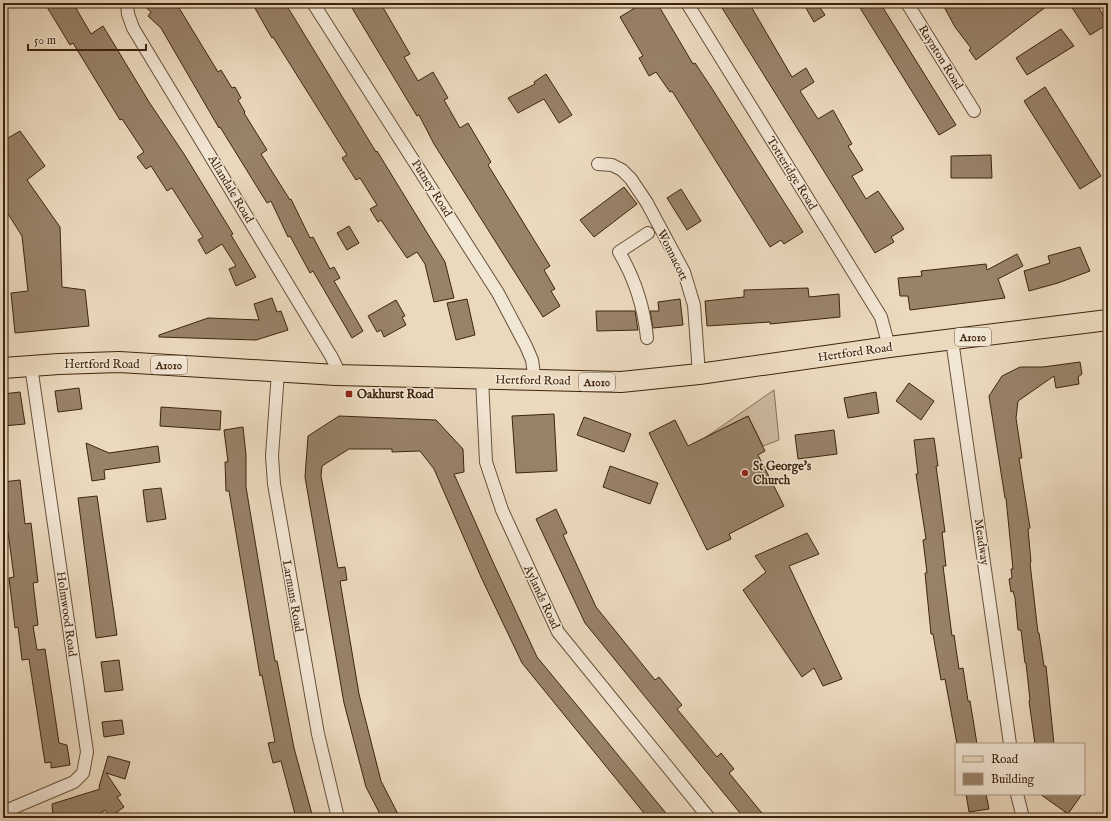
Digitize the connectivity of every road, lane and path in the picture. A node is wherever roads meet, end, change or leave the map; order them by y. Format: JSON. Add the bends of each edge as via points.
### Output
{"nodes":[{"id":1,"x":127,"y":3,"type":"edge"},
{"id":2,"x":313,"y":3,"type":"edge"},
{"id":3,"x":686,"y":3,"type":"edge"},
{"id":4,"x":907,"y":3,"type":"edge"},
{"id":5,"x":974,"y":111,"type":"dead end"},
{"id":6,"x":598,"y":164,"type":"dead end"},
{"id":7,"x":648,"y":233,"type":"dead end"},
{"id":8,"x":1108,"y":320,"type":"edge"},
{"id":9,"x":646,"y":338,"type":"dead end"},
{"id":10,"x":952,"y":340,"type":"junction"},
{"id":11,"x":889,"y":347,"type":"junction"},
{"id":12,"x":31,"y":366,"type":"junction"},
{"id":13,"x":3,"y":368,"type":"edge"},
{"id":14,"x":278,"y":372,"type":"junction"},
{"id":15,"x":699,"y":374,"type":"junction"},
{"id":16,"x":336,"y":375,"type":"junction"},
{"id":17,"x":482,"y":379,"type":"junction"},
{"id":18,"x":535,"y":381,"type":"junction"},
{"id":19,"x":1010,"y":743,"type":"edge"},
{"id":20,"x":1017,"y":795,"type":"edge"},
{"id":21,"x":3,"y":812,"type":"edge"},
{"id":22,"x":338,"y":818,"type":"edge"},
{"id":23,"x":708,"y":818,"type":"edge"},
{"id":24,"x":1023,"y":818,"type":"edge"}],
"edges":[{"from":1,"to":16,"type":"street","name":"Allandale Road","via":[[133,28],[331,356],[336,366]]},
{"from":2,"to":18,"type":"street","name":"Putney Road","via":[[498,294],[532,360]]},
{"from":3,"to":11,"type":"street","name":"Totteridge Road","via":[[881,317]]},
{"from":4,"to":5,"type":"street","name":"Raynton Road"},
{"from":6,"to":15,"type":"street","name":"Wonnacott","via":[[612,165],[631,179],[647,203],[684,272],[694,305]]},
{"from":7,"to":9,"type":"street","via":[[619,252],[629,268],[639,295],[645,319]]},
{"from":8,"to":10,"type":"main road","name":"Hertford Road","number":"A1010"},
{"from":10,"to":11,"type":"main road","name":"Hertford Road","number":"A1010"},
{"from":10,"to":19,"type":"street","name":"Meadway"},
{"from":11,"to":15,"type":"main road","name":"Hertford Road","number":"A1010"},
{"from":12,"to":13,"type":"main road","name":"Hertford Road","number":"A1010"},
{"from":12,"to":14,"type":"main road","name":"Hertford Road","number":"A1010","via":[[119,362]]},
{"from":12,"to":21,"type":"street","name":"Holmwood Road","via":[[87,752],[83,773],[74,782]]},
{"from":14,"to":16,"type":"main road","name":"Hertford Road","number":"A1010"},
{"from":14,"to":22,"type":"street","name":"Larmans Road","via":[[272,456],[274,484],[318,734]]},
{"from":15,"to":18,"type":"main road","name":"Hertford Road","number":"A1010","via":[[608,383]]},
{"from":16,"to":17,"type":"main road","name":"Hertford Road","number":"A1010"},
{"from":17,"to":18,"type":"main road","name":"Hertford Road","number":"A1010"},
{"from":17,"to":23,"type":"street","name":"Aylands Road","via":[[486,462],[502,510],[558,632]]},
{"from":20,"to":24,"type":"street"}]}
